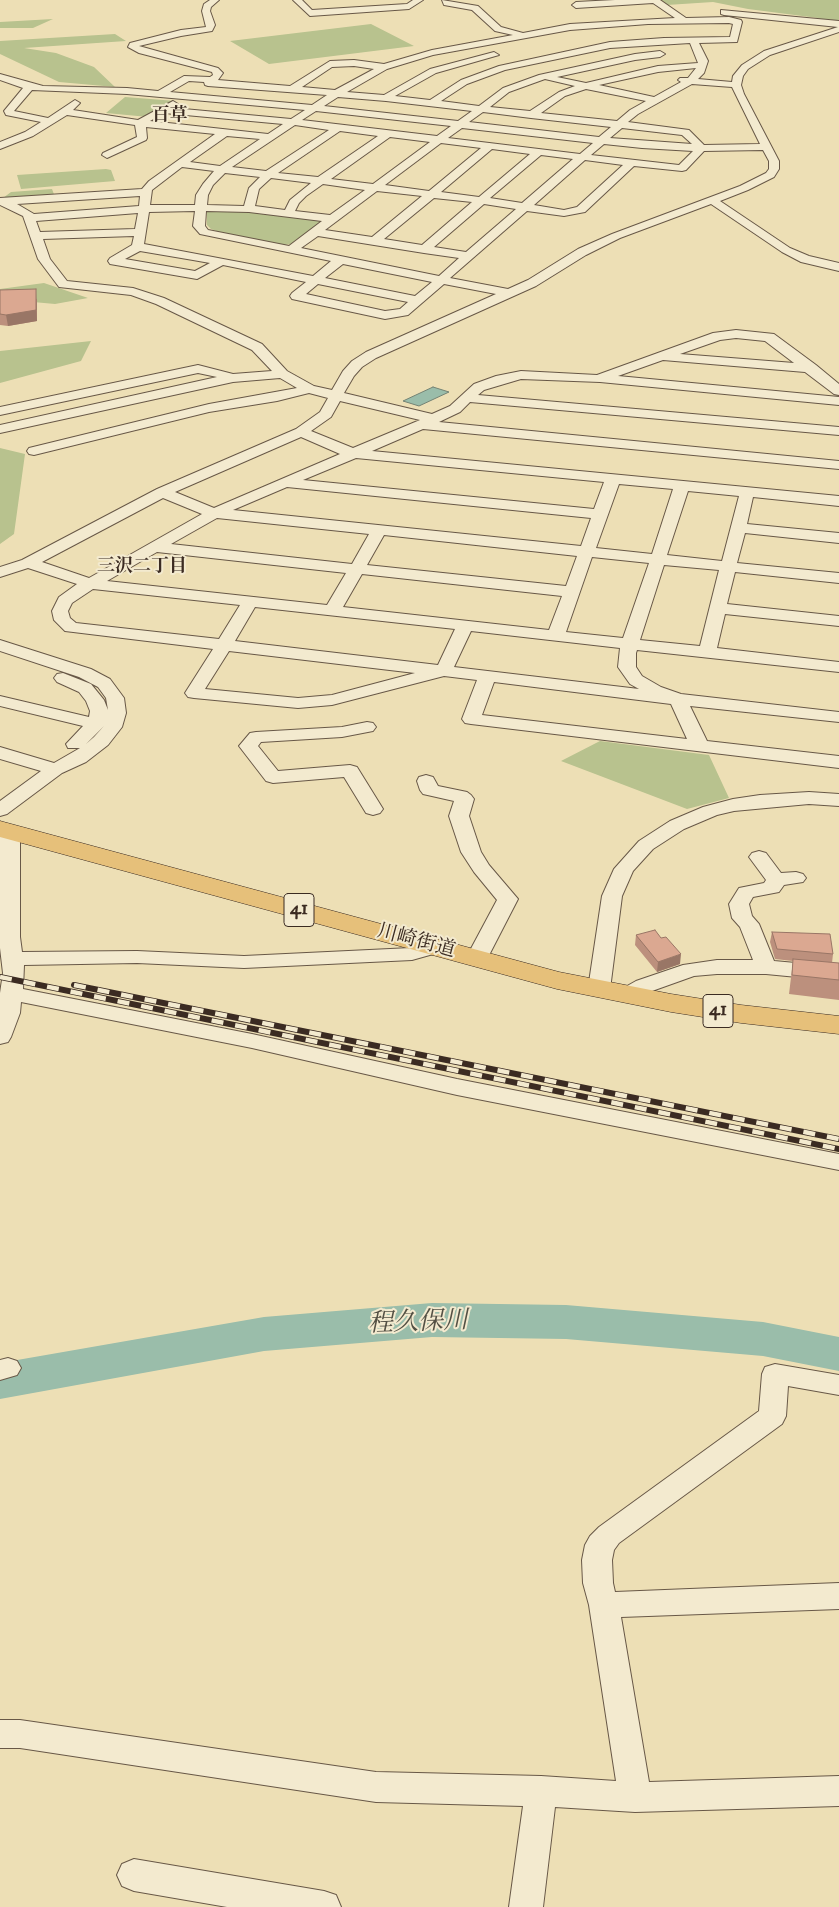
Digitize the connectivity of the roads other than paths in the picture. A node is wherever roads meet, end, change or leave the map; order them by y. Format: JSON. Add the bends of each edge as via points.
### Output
{"nodes":[{"id":1,"x":214,"y":0,"type":"edge"},
{"id":2,"x":418,"y":0,"type":"edge"},
{"id":3,"x":446,"y":0,"type":"edge"},
{"id":4,"x":621,"y":1,"type":"edge"},
{"id":5,"x":302,"y":2,"type":"edge"},
{"id":6,"x":572,"y":2,"type":"edge"},
{"id":7,"x":684,"y":9,"type":"dead end"},
{"id":8,"x":669,"y":10,"type":"junction"},
{"id":9,"x":709,"y":10,"type":"dead end"},
{"id":10,"x":583,"y":11,"type":"dead end"},
{"id":11,"x":683,"y":20,"type":"junction"},
{"id":12,"x":648,"y":21,"type":"junction"},
{"id":13,"x":839,"y":24,"type":"edge"},
{"id":14,"x":570,"y":27,"type":"junction"},
{"id":15,"x":737,"y":29,"type":"junction"},
{"id":16,"x":839,"y":29,"type":"edge"},
{"id":17,"x":522,"y":35,"type":"junction"},
{"id":18,"x":594,"y":37,"type":"junction"},
{"id":19,"x":693,"y":40,"type":"junction"},
{"id":20,"x":610,"y":45,"type":"junction"},
{"id":21,"x":751,"y":52,"type":"dead end"},
{"id":22,"x":432,"y":53,"type":"junction"},
{"id":23,"x":503,"y":53,"type":"dead end"},
{"id":24,"x":686,"y":53,"type":"dead end"},
{"id":25,"x":704,"y":53,"type":"junction"},
{"id":26,"x":767,"y":53,"type":"junction"},
{"id":27,"x":670,"y":54,"type":"dead end"},
{"id":28,"x":635,"y":57,"type":"junction"},
{"id":29,"x":468,"y":61,"type":"junction"},
{"id":30,"x":702,"y":65,"type":"junction"},
{"id":31,"x":384,"y":67,"type":"junction"},
{"id":32,"x":502,"y":68,"type":"junction"},
{"id":33,"x":646,"y":72,"type":"junction"},
{"id":34,"x":0,"y":77,"type":"edge"},
{"id":35,"x":542,"y":77,"type":"junction"},
{"id":36,"x":615,"y":79,"type":"junction"},
{"id":37,"x":212,"y":81,"type":"junction"},
{"id":38,"x":690,"y":81,"type":"junction"},
{"id":39,"x":736,"y":85,"type":"junction"},
{"id":40,"x":584,"y":86,"type":"junction"},
{"id":41,"x":29,"y":87,"type":"junction"},
{"id":42,"x":293,"y":89,"type":"junction"},
{"id":43,"x":88,"y":90,"type":"junction"},
{"id":44,"x":671,"y":91,"type":"junction"},
{"id":45,"x":616,"y":92,"type":"junction"},
{"id":46,"x":337,"y":93,"type":"junction"},
{"id":47,"x":160,"y":94,"type":"junction"},
{"id":48,"x":186,"y":96,"type":"junction"},
{"id":49,"x":386,"y":98,"type":"junction"},
{"id":50,"x":604,"y":98,"type":"dead end"},
{"id":51,"x":654,"y":100,"type":"junction"},
{"id":52,"x":431,"y":104,"type":"junction"},
{"id":53,"x":315,"y":108,"type":"junction"},
{"id":54,"x":480,"y":109,"type":"junction"},
{"id":55,"x":5,"y":110,"type":"edge"},
{"id":56,"x":162,"y":110,"type":"junction"},
{"id":57,"x":585,"y":110,"type":"dead end"},
{"id":58,"x":65,"y":112,"type":"junction"},
{"id":59,"x":532,"y":115,"type":"junction"},
{"id":60,"x":572,"y":119,"type":"junction"},
{"id":61,"x":49,"y":121,"type":"junction"},
{"id":62,"x":291,"y":122,"type":"junction"},
{"id":63,"x":140,"y":123,"type":"junction"},
{"id":64,"x":460,"y":124,"type":"junction"},
{"id":65,"x":619,"y":125,"type":"junction"},
{"id":66,"x":338,"y":128,"type":"junction"},
{"id":67,"x":224,"y":133,"type":"junction"},
{"id":68,"x":387,"y":134,"type":"junction"},
{"id":69,"x":268,"y":137,"type":"junction"},
{"id":70,"x":437,"y":140,"type":"junction"},
{"id":71,"x":601,"y":141,"type":"junction"},
{"id":72,"x":0,"y":146,"type":"edge"},
{"id":73,"x":490,"y":146,"type":"junction"},
{"id":74,"x":767,"y":147,"type":"junction"},
{"id":75,"x":701,"y":148,"type":"junction"},
{"id":76,"x":538,"y":152,"type":"junction"},
{"id":77,"x":582,"y":157,"type":"junction"},
{"id":78,"x":127,"y":159,"type":"dead end"},
{"id":79,"x":632,"y":163,"type":"junction"},
{"id":80,"x":180,"y":164,"type":"junction"},
{"id":81,"x":222,"y":169,"type":"junction"},
{"id":82,"x":269,"y":174,"type":"junction"},
{"id":83,"x":319,"y":181,"type":"junction"},
{"id":84,"x":375,"y":187,"type":"junction"},
{"id":85,"x":146,"y":192,"type":"junction"},
{"id":86,"x":432,"y":194,"type":"junction"},
{"id":87,"x":480,"y":200,"type":"junction"},
{"id":88,"x":712,"y":200,"type":"junction"},
{"id":89,"x":1,"y":202,"type":"edge"},
{"id":90,"x":525,"y":207,"type":"junction"},
{"id":91,"x":200,"y":208,"type":"junction"},
{"id":92,"x":142,"y":209,"type":"junction"},
{"id":93,"x":249,"y":209,"type":"junction"},
{"id":94,"x":289,"y":213,"type":"junction"},
{"id":95,"x":30,"y":218,"type":"junction"},
{"id":96,"x":332,"y":219,"type":"junction"},
{"id":97,"x":139,"y":232,"type":"junction"},
{"id":98,"x":317,"y":232,"type":"junction"},
{"id":99,"x":38,"y":236,"type":"junction"},
{"id":100,"x":374,"y":241,"type":"junction"},
{"id":101,"x":198,"y":243,"type":"junction"},
{"id":102,"x":138,"y":247,"type":"junction"},
{"id":103,"x":424,"y":249,"type":"junction"},
{"id":104,"x":291,"y":250,"type":"junction"},
{"id":105,"x":470,"y":256,"type":"junction"},
{"id":106,"x":340,"y":260,"type":"junction"},
{"id":107,"x":220,"y":262,"type":"junction"},
{"id":108,"x":839,"y":268,"type":"edge"},
{"id":109,"x":315,"y":280,"type":"junction"},
{"id":110,"x":442,"y":280,"type":"junction"},
{"id":111,"x":508,"y":293,"type":"junction"},
{"id":112,"x":418,"y":300,"type":"junction"},
{"id":113,"x":656,"y":356,"type":"junction"},
{"id":114,"x":811,"y":368,"type":"junction"},
{"id":115,"x":282,"y":374,"type":"junction"},
{"id":116,"x":233,"y":378,"type":"junction"},
{"id":117,"x":598,"y":379,"type":"junction"},
{"id":118,"x":309,"y":388,"type":"junction"},
{"id":119,"x":713,"y":390,"type":"junction"},
{"id":120,"x":839,"y":391,"type":"edge"},
{"id":121,"x":338,"y":395,"type":"junction"},
{"id":122,"x":466,"y":398,"type":"junction"},
{"id":123,"x":839,"y":401,"type":"edge"},
{"id":124,"x":6,"y":410,"type":"edge"},
{"id":125,"x":704,"y":420,"type":"junction"},
{"id":126,"x":428,"y":422,"type":"junction"},
{"id":127,"x":24,"y":423,"type":"junction"},
{"id":128,"x":0,"y":429,"type":"edge"},
{"id":129,"x":301,"y":432,"type":"junction"},
{"id":130,"x":839,"y":432,"type":"edge"},
{"id":131,"x":564,"y":438,"type":"junction"},
{"id":132,"x":48,"y":447,"type":"junction"},
{"id":133,"x":34,"y":451,"type":"dead end"},
{"id":134,"x":695,"y":451,"type":"junction"},
{"id":135,"x":351,"y":453,"type":"junction"},
{"id":136,"x":839,"y":465,"type":"edge"},
{"id":137,"x":548,"y":472,"type":"junction"},
{"id":138,"x":613,"y":479,"type":"junction"},
{"id":139,"x":284,"y":482,"type":"junction"},
{"id":140,"x":682,"y":486,"type":"junction"},
{"id":141,"x":162,"y":492,"type":"junction"},
{"id":142,"x":747,"y":492,"type":"junction"},
{"id":143,"x":839,"y":501,"type":"edge"},
{"id":144,"x":214,"y":513,"type":"junction"},
{"id":145,"x":600,"y":514,"type":"junction"},
{"id":146,"x":738,"y":528,"type":"junction"},
{"id":147,"x":379,"y":530,"type":"junction"},
{"id":148,"x":839,"y":538,"type":"edge"},
{"id":149,"x":153,"y":547,"type":"junction"},
{"id":150,"x":586,"y":552,"type":"junction"},
{"id":151,"x":659,"y":559,"type":"junction"},
{"id":152,"x":28,"y":562,"type":"junction"},
{"id":153,"x":729,"y":566,"type":"junction"},
{"id":154,"x":357,"y":568,"type":"junction"},
{"id":155,"x":0,"y":572,"type":"edge"},
{"id":156,"x":839,"y":578,"type":"edge"},
{"id":157,"x":0,"y":584,"type":"edge"},
{"id":158,"x":92,"y":584,"type":"junction"},
{"id":159,"x":572,"y":592,"type":"junction"},
{"id":160,"x":251,"y":601,"type":"junction"},
{"id":161,"x":718,"y":608,"type":"junction"},
{"id":162,"x":333,"y":610,"type":"junction"},
{"id":163,"x":839,"y":621,"type":"edge"},
{"id":164,"x":465,"y":625,"type":"junction"},
{"id":165,"x":556,"y":635,"type":"junction"},
{"id":166,"x":631,"y":644,"type":"junction"},
{"id":167,"x":0,"y":645,"type":"edge"},
{"id":168,"x":223,"y":646,"type":"junction"},
{"id":169,"x":707,"y":652,"type":"junction"},
{"id":170,"x":0,"y":658,"type":"edge"},
{"id":171,"x":839,"y":667,"type":"edge"},
{"id":172,"x":444,"y":671,"type":"junction"},
{"id":173,"x":487,"y":677,"type":"junction"},
{"id":174,"x":678,"y":699,"type":"junction"},
{"id":175,"x":0,"y":701,"type":"edge"},
{"id":176,"x":298,"y":703,"type":"junction"},
{"id":177,"x":839,"y":717,"type":"edge"},
{"id":178,"x":96,"y":724,"type":"junction"},
{"id":179,"x":368,"y":727,"type":"dead end"},
{"id":180,"x":304,"y":736,"type":"junction"},
{"id":181,"x":700,"y":746,"type":"junction"},
{"id":182,"x":0,"y":753,"type":"edge"},
{"id":183,"x":839,"y":762,"type":"edge"},
{"id":184,"x":55,"y":769,"type":"junction"},
{"id":185,"x":426,"y":780,"type":"dead end"},
{"id":186,"x":839,"y":800,"type":"edge"},
{"id":187,"x":373,"y":810,"type":"dead end"},
{"id":188,"x":3,"y":823,"type":"edge"},
{"id":189,"x":759,"y":857,"type":"dead end"},
{"id":190,"x":5,"y":869,"type":"edge"},
{"id":191,"x":5,"y":896,"type":"edge"},
{"id":192,"x":437,"y":948,"type":"junction"},
{"id":193,"x":477,"y":958,"type":"junction"},
{"id":194,"x":12,"y":959,"type":"junction"},
{"id":195,"x":766,"y":967,"type":"junction"},
{"id":196,"x":839,"y":974,"type":"edge"},
{"id":197,"x":599,"y":989,"type":"junction"},
{"id":198,"x":11,"y":993,"type":"junction"},
{"id":199,"x":628,"y":995,"type":"junction"},
{"id":200,"x":839,"y":1025,"type":"edge"},
{"id":201,"x":0,"y":1038,"type":"edge"},
{"id":202,"x":839,"y":1162,"type":"edge"},
{"id":203,"x":839,"y":1385,"type":"edge"},
{"id":204,"x":839,"y":1596,"type":"edge"},
{"id":205,"x":604,"y":1605,"type":"junction"},
{"id":206,"x":0,"y":1734,"type":"edge"},
{"id":207,"x":541,"y":1791,"type":"junction"},
{"id":208,"x":839,"y":1791,"type":"edge"},
{"id":209,"x":635,"y":1797,"type":"junction"},
{"id":210,"x":134,"y":1875,"type":"dead end"},
{"id":211,"x":324,"y":1907,"type":"edge"},
{"id":212,"x":526,"y":1907,"type":"edge"}],
"edges":[{"from":1,"to":37,"type":"street","via":[[206,11],[212,27],[209,29],[136,43],[133,47],[215,70],[218,73]]},
{"from":2,"to":5,"type":"street","via":[[409,6],[310,13]]},
{"from":3,"to":17,"type":"street","via":[[447,3],[475,8],[498,30]]},
{"from":4,"to":6,"type":"street"},
{"from":4,"to":8,"type":"street","via":[[655,0]]},
{"from":4,"to":12,"type":"street"},
{"from":6,"to":10,"type":"street"},
{"from":7,"to":8,"type":"street"},
{"from":8,"to":11,"type":"street"},
{"from":9,"to":13,"type":"street"},
{"from":11,"to":12,"type":"street"},
{"from":11,"to":15,"type":"street","via":[[730,20],[738,22]]},
{"from":12,"to":14,"type":"street","via":[[594,21]]},
{"from":14,"to":17,"type":"street"},
{"from":14,"to":18,"type":"street"},
{"from":15,"to":18,"type":"street","via":[[662,30]]},
{"from":15,"to":19,"type":"street","via":[[734,40]]},
{"from":16,"to":26,"type":"street"},
{"from":17,"to":22,"type":"street"},
{"from":18,"to":20,"type":"street"},
{"from":19,"to":20,"type":"street"},
{"from":19,"to":25,"type":"street"},
{"from":20,"to":28,"type":"street"},
{"from":20,"to":32,"type":"street"},
{"from":21,"to":26,"type":"street"},
{"from":22,"to":29,"type":"street"},
{"from":22,"to":31,"type":"street"},
{"from":23,"to":29,"type":"street"},
{"from":24,"to":25,"type":"street"},
{"from":25,"to":30,"type":"street"},
{"from":26,"to":39,"type":"street","via":[[745,67]]},
{"from":27,"to":28,"type":"street"},
{"from":28,"to":35,"type":"street"},
{"from":29,"to":32,"type":"street"},
{"from":29,"to":49,"type":"street","via":[[433,71]]},
{"from":30,"to":33,"type":"street"},
{"from":30,"to":38,"type":"street"},
{"from":31,"to":42,"type":"street","via":[[354,62],[330,64]]},
{"from":31,"to":46,"type":"street"},
{"from":32,"to":35,"type":"street"},
{"from":32,"to":52,"type":"street","via":[[464,82]]},
{"from":33,"to":36,"type":"street"},
{"from":33,"to":38,"type":"street"},
{"from":34,"to":41,"type":"street"},
{"from":35,"to":40,"type":"street"},
{"from":35,"to":54,"type":"street","via":[[506,90]]},
{"from":36,"to":40,"type":"street"},
{"from":36,"to":44,"type":"street"},
{"from":37,"to":42,"type":"street"},
{"from":37,"to":47,"type":"street","via":[[187,78]]},
{"from":37,"to":48,"type":"street"},
{"from":38,"to":39,"type":"street"},
{"from":38,"to":44,"type":"street"},
{"from":39,"to":74,"type":"street"},
{"from":40,"to":45,"type":"street"},
{"from":40,"to":59,"type":"street","via":[[562,94]]},
{"from":41,"to":43,"type":"street"},
{"from":41,"to":55,"type":"street"},
{"from":42,"to":46,"type":"street"},
{"from":43,"to":47,"type":"street"},
{"from":43,"to":58,"type":"street"},
{"from":44,"to":51,"type":"street"},
{"from":45,"to":50,"type":"street"},
{"from":45,"to":51,"type":"street"},
{"from":46,"to":49,"type":"street"},
{"from":46,"to":53,"type":"street"},
{"from":47,"to":48,"type":"street"},
{"from":48,"to":53,"type":"street"},
{"from":48,"to":56,"type":"street"},
{"from":49,"to":52,"type":"street"},
{"from":51,"to":65,"type":"street"},
{"from":52,"to":54,"type":"street"},
{"from":53,"to":62,"type":"street"},
{"from":53,"to":64,"type":"street"},
{"from":54,"to":59,"type":"street"},
{"from":54,"to":64,"type":"street"},
{"from":55,"to":61,"type":"street"},
{"from":56,"to":62,"type":"street"},
{"from":56,"to":63,"type":"street"},
{"from":57,"to":60,"type":"street"},
{"from":58,"to":61,"type":"street"},
{"from":58,"to":63,"type":"street"},
{"from":59,"to":60,"type":"street"},
{"from":60,"to":65,"type":"street"},
{"from":61,"to":72,"type":"street"},
{"from":62,"to":66,"type":"street"},
{"from":62,"to":69,"type":"street"},
{"from":63,"to":67,"type":"street"},
{"from":63,"to":78,"type":"street","via":[[142,138],[111,153]]},
{"from":64,"to":70,"type":"street"},
{"from":64,"to":71,"type":"street"},
{"from":65,"to":71,"type":"street"},
{"from":65,"to":75,"type":"street","via":[[685,132]]},
{"from":66,"to":68,"type":"street"},
{"from":66,"to":82,"type":"street"},
{"from":67,"to":69,"type":"street"},
{"from":67,"to":80,"type":"street"},
{"from":68,"to":70,"type":"street"},
{"from":68,"to":83,"type":"street"},
{"from":69,"to":81,"type":"street"},
{"from":70,"to":73,"type":"street"},
{"from":70,"to":84,"type":"street"},
{"from":71,"to":75,"type":"street"},
{"from":71,"to":77,"type":"street"},
{"from":73,"to":76,"type":"street"},
{"from":73,"to":86,"type":"street"},
{"from":74,"to":75,"type":"street"},
{"from":74,"to":88,"type":"street","via":[[774,161],[770,175]]},
{"from":75,"to":79,"type":"street","via":[[682,168]]},
{"from":76,"to":77,"type":"street"},
{"from":76,"to":87,"type":"street"},
{"from":77,"to":79,"type":"street"},
{"from":77,"to":90,"type":"street"},
{"from":79,"to":90,"type":"street","via":[[581,210],[564,213]]},
{"from":80,"to":81,"type":"street"},
{"from":80,"to":85,"type":"street"},
{"from":81,"to":82,"type":"street"},
{"from":81,"to":91,"type":"street","via":[[208,184]]},
{"from":82,"to":83,"type":"street"},
{"from":82,"to":93,"type":"street","via":[[254,188]]},
{"from":83,"to":84,"type":"street"},
{"from":83,"to":94,"type":"street","via":[[294,202]]},
{"from":84,"to":86,"type":"street"},
{"from":84,"to":96,"type":"street"},
{"from":85,"to":89,"type":"street"},
{"from":85,"to":92,"type":"street"},
{"from":86,"to":87,"type":"street"},
{"from":86,"to":100,"type":"street"},
{"from":87,"to":90,"type":"street"},
{"from":87,"to":103,"type":"street"},
{"from":88,"to":108,"type":"street","via":[[786,250],[805,260]]},
{"from":88,"to":111,"type":"street","via":[[607,240],[532,283]]},
{"from":89,"to":95,"type":"street","via":[[28,214]]},
{"from":90,"to":105,"type":"street"},
{"from":91,"to":92,"type":"street"},
{"from":91,"to":93,"type":"street"},
{"from":91,"to":101,"type":"street"},
{"from":92,"to":95,"type":"street"},
{"from":92,"to":97,"type":"street"},
{"from":93,"to":94,"type":"street"},
{"from":94,"to":96,"type":"street"},
{"from":95,"to":99,"type":"street"},
{"from":96,"to":98,"type":"street"},
{"from":97,"to":99,"type":"street"},
{"from":97,"to":102,"type":"street"},
{"from":98,"to":100,"type":"street"},
{"from":98,"to":104,"type":"street"},
{"from":99,"to":115,"type":"street","via":[[44,259],[63,284],[132,292],[160,301],[257,348]]},
{"from":100,"to":103,"type":"street"},
{"from":101,"to":102,"type":"street"},
{"from":101,"to":104,"type":"street"},
{"from":101,"to":107,"type":"street"},
{"from":102,"to":107,"type":"street","via":[[114,261],[197,274]]},
{"from":103,"to":105,"type":"street"},
{"from":104,"to":106,"type":"street"},
{"from":105,"to":110,"type":"street"},
{"from":106,"to":109,"type":"street"},
{"from":106,"to":110,"type":"street"},
{"from":107,"to":109,"type":"street"},
{"from":109,"to":112,"type":"street"},
{"from":109,"to":112,"type":"street","via":[[296,296],[385,315],[404,312]]},
{"from":110,"to":111,"type":"street"},
{"from":110,"to":112,"type":"street"},
{"from":111,"to":121,"type":"street","via":[[371,355],[348,374]]},
{"from":113,"to":114,"type":"street"},
{"from":113,"to":114,"type":"street","via":[[718,336],[753,334],[769,337]]},
{"from":113,"to":117,"type":"street"},
{"from":114,"to":120,"type":"street"},
{"from":115,"to":116,"type":"street"},
{"from":115,"to":118,"type":"street"},
{"from":116,"to":124,"type":"street","via":[[198,369]]},
{"from":116,"to":127,"type":"street"},
{"from":117,"to":119,"type":"street"},
{"from":117,"to":122,"type":"street","via":[[521,375],[479,386]]},
{"from":118,"to":121,"type":"street"},
{"from":118,"to":132,"type":"street","via":[[277,397],[208,408]]},
{"from":119,"to":123,"type":"street"},
{"from":119,"to":125,"type":"street"},
{"from":121,"to":126,"type":"street"},
{"from":121,"to":129,"type":"street","via":[[326,414]]},
{"from":122,"to":125,"type":"street"},
{"from":122,"to":126,"type":"street","via":[[455,409]]},
{"from":124,"to":127,"type":"street"},
{"from":125,"to":130,"type":"street"},
{"from":125,"to":134,"type":"street"},
{"from":126,"to":131,"type":"street"},
{"from":126,"to":135,"type":"street"},
{"from":127,"to":128,"type":"street"},
{"from":127,"to":132,"type":"street"},
{"from":129,"to":135,"type":"street"},
{"from":129,"to":141,"type":"street"},
{"from":131,"to":134,"type":"street"},
{"from":131,"to":137,"type":"street"},
{"from":132,"to":133,"type":"street"},
{"from":134,"to":136,"type":"street"},
{"from":135,"to":137,"type":"street"},
{"from":135,"to":139,"type":"street"},
{"from":137,"to":138,"type":"street"},
{"from":138,"to":140,"type":"street"},
{"from":138,"to":145,"type":"street"},
{"from":139,"to":144,"type":"street"},
{"from":139,"to":145,"type":"street"},
{"from":140,"to":142,"type":"street"},
{"from":140,"to":151,"type":"street"},
{"from":141,"to":144,"type":"street"},
{"from":141,"to":152,"type":"street"},
{"from":142,"to":143,"type":"street"},
{"from":142,"to":146,"type":"street"},
{"from":144,"to":147,"type":"street"},
{"from":144,"to":149,"type":"street"},
{"from":145,"to":150,"type":"street"},
{"from":146,"to":148,"type":"street"},
{"from":146,"to":153,"type":"street"},
{"from":147,"to":150,"type":"street"},
{"from":147,"to":154,"type":"street"},
{"from":149,"to":154,"type":"street"},
{"from":149,"to":158,"type":"street"},
{"from":150,"to":151,"type":"street"},
{"from":150,"to":159,"type":"street"},
{"from":151,"to":153,"type":"street"},
{"from":151,"to":166,"type":"street"},
{"from":152,"to":155,"type":"street"},
{"from":152,"to":157,"type":"street","via":[[20,572]]},
{"from":152,"to":158,"type":"street"},
{"from":153,"to":156,"type":"street"},
{"from":153,"to":161,"type":"street"},
{"from":154,"to":159,"type":"street"},
{"from":154,"to":162,"type":"street"},
{"from":158,"to":160,"type":"street"},
{"from":158,"to":168,"type":"street","via":[[65,600],[60,611],[62,620],[71,627]]},
{"from":159,"to":165,"type":"street"},
{"from":160,"to":162,"type":"street"},
{"from":160,"to":168,"type":"street"},
{"from":161,"to":163,"type":"street"},
{"from":161,"to":169,"type":"street"},
{"from":162,"to":164,"type":"street"},
{"from":164,"to":165,"type":"street"},
{"from":164,"to":172,"type":"street"},
{"from":165,"to":166,"type":"street"},
{"from":166,"to":169,"type":"street"},
{"from":166,"to":174,"type":"street","via":[[627,667],[636,680]]},
{"from":167,"to":184,"type":"street","via":[[86,673],[104,683],[115,698],[117,713],[112,727],[101,741],[79,758]]},
{"from":168,"to":172,"type":"street"},
{"from":168,"to":176,"type":"street","via":[[194,692]]},
{"from":169,"to":171,"type":"street"},
{"from":170,"to":178,"type":"street","via":[[69,679],[85,688],[96,700],[99,712]]},
{"from":172,"to":173,"type":"street"},
{"from":172,"to":176,"type":"street","via":[[332,700]]},
{"from":173,"to":174,"type":"street"},
{"from":173,"to":181,"type":"street","via":[[471,719]]},
{"from":174,"to":177,"type":"street"},
{"from":174,"to":181,"type":"street"},
{"from":175,"to":178,"type":"street"},
{"from":176,"to":180,"type":"street"},
{"from":178,"to":184,"type":"street","via":[[84,738],[62,754]]},
{"from":179,"to":180,"type":"street"},
{"from":180,"to":187,"type":"street","via":[[256,738],[248,746],[273,777],[350,771]]},
{"from":181,"to":183,"type":"street"},
{"from":182,"to":184,"type":"street"},
{"from":184,"to":188,"type":"street"},
{"from":185,"to":193,"type":"street","via":[[430,790],[464,799],[459,816],[470,852],[508,899]]},
{"from":186,"to":197,"type":"street","via":[[760,800],[733,805],[677,825],[646,844],[624,870],[612,896]]},
{"from":188,"to":190,"type":"street"},
{"from":188,"to":192,"type":"main road","name":"川崎街道","number":"41"},
{"from":189,"to":195,"type":"street","via":[[786,879],[772,888],[746,892],[739,904],[742,918],[749,924]]},
{"from":190,"to":191,"type":"street"},
{"from":191,"to":194,"type":"street"},
{"from":192,"to":193,"type":"main road","name":"川崎街道","number":"41"},
{"from":192,"to":194,"type":"street","via":[[412,954],[244,962],[137,957]]},
{"from":193,"to":197,"type":"main road","name":"川崎街道","number":"41"},
{"from":194,"to":198,"type":"street"},
{"from":195,"to":196,"type":"street"},
{"from":195,"to":199,"type":"street","via":[[691,970]]},
{"from":197,"to":199,"type":"main road","name":"川崎街道","number":"41"},
{"from":198,"to":201,"type":"street","via":[[9,1013]]},
{"from":198,"to":202,"type":"street","via":[[252,1041],[457,1087]]},
{"from":199,"to":200,"type":"main road","name":"川崎街道","number":"41","via":[[740,1014]]},
{"from":203,"to":205,"type":"street","via":[[775,1374],[772,1416],[609,1535],[600,1545],[598,1583]]},
{"from":204,"to":205,"type":"street"},
{"from":205,"to":209,"type":"street"},
{"from":206,"to":207,"type":"street","via":[[20,1734],[376,1787]]},
{"from":207,"to":209,"type":"street"},
{"from":207,"to":212,"type":"street"},
{"from":208,"to":209,"type":"street"},
{"from":210,"to":211,"type":"street"}]}
